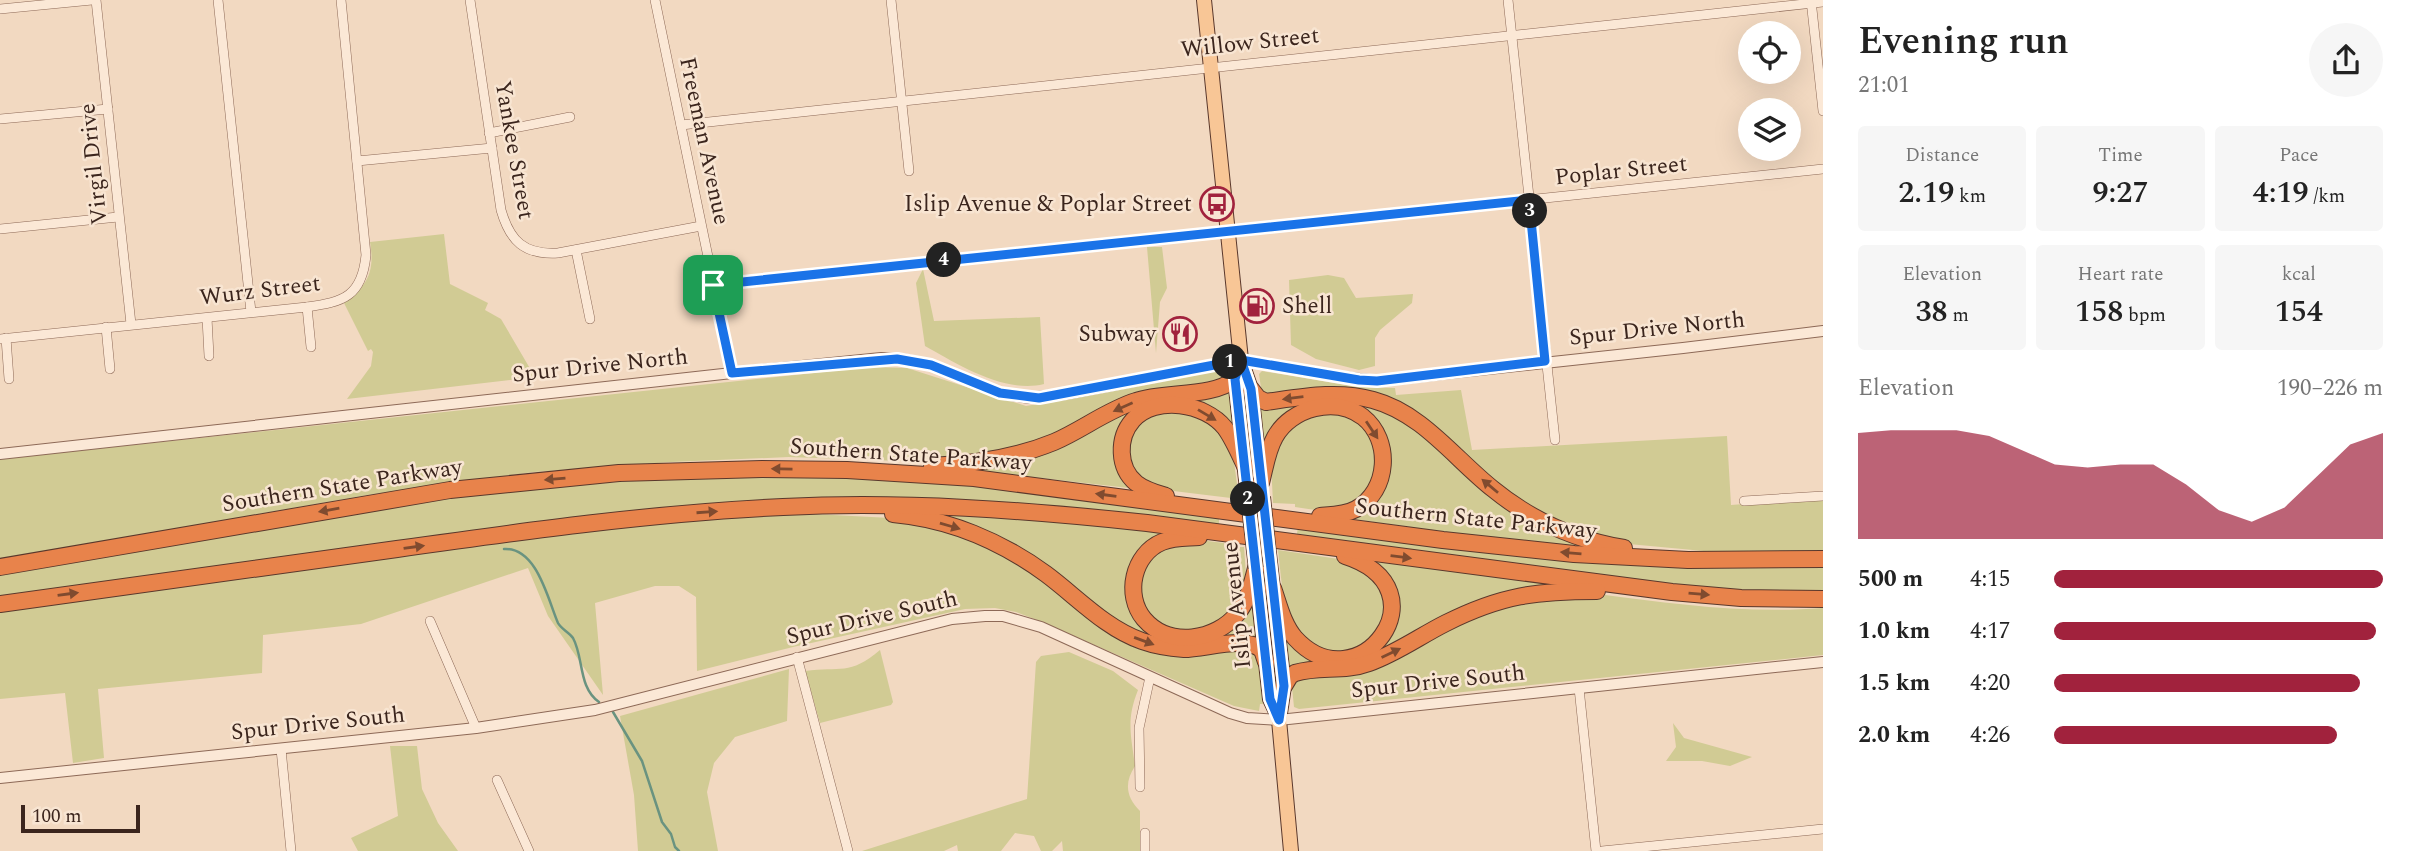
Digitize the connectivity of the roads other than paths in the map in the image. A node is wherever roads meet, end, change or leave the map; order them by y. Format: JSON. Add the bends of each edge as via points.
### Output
{"nodes":[{"id":1,"x":94,"y":0,"type":"edge"},
{"id":2,"x":218,"y":0,"type":"edge"},
{"id":3,"x":341,"y":0,"type":"edge"},
{"id":4,"x":470,"y":0,"type":"edge"},
{"id":5,"x":655,"y":0,"type":"edge"},
{"id":6,"x":891,"y":0,"type":"edge"},
{"id":7,"x":1204,"y":0,"type":"edge"},
{"id":8,"x":1508,"y":0,"type":"edge"},
{"id":9,"x":1811,"y":1,"type":"edge"},
{"id":10,"x":1823,"y":2,"type":"edge"},
{"id":11,"x":0,"y":9,"type":"edge"},
{"id":12,"x":1511,"y":35,"type":"junction"},
{"id":13,"x":1211,"y":67,"type":"junction"},
{"id":14,"x":903,"y":100,"type":"junction"},
{"id":15,"x":108,"y":109,"type":"junction"},
{"id":16,"x":1823,"y":111,"type":"edge"},
{"id":17,"x":570,"y":117,"type":"dead end"},
{"id":18,"x":0,"y":119,"type":"edge"},
{"id":19,"x":681,"y":125,"type":"junction"},
{"id":20,"x":489,"y":133,"type":"junction"},
{"id":21,"x":492,"y":148,"type":"junction"},
{"id":22,"x":357,"y":161,"type":"junction"},
{"id":23,"x":1823,"y":169,"type":"edge"},
{"id":24,"x":909,"y":171,"type":"dead end"},
{"id":25,"x":1529,"y":200,"type":"junction"},
{"id":26,"x":118,"y":217,"type":"junction"},
{"id":27,"x":701,"y":226,"type":"junction"},
{"id":28,"x":0,"y":229,"type":"edge"},
{"id":29,"x":1229,"y":230,"type":"junction"},
{"id":30,"x":576,"y":250,"type":"junction"},
{"id":31,"x":713,"y":285,"type":"junction"},
{"id":32,"x":307,"y":307,"type":"junction"},
{"id":33,"x":251,"y":312,"type":"junction"},
{"id":34,"x":207,"y":318,"type":"junction"},
{"id":35,"x":590,"y":319,"type":"dead end"},
{"id":36,"x":131,"y":324,"type":"junction"},
{"id":37,"x":106,"y":327,"type":"junction"},
{"id":38,"x":1823,"y":331,"type":"edge"},
{"id":39,"x":3,"y":338,"type":"edge"},
{"id":40,"x":311,"y":347,"type":"dead end"},
{"id":41,"x":209,"y":356,"type":"dead end"},
{"id":42,"x":1241,"y":360,"type":"junction"},
{"id":43,"x":1545,"y":361,"type":"junction"},
{"id":44,"x":110,"y":369,"type":"dead end"},
{"id":45,"x":732,"y":373,"type":"junction"},
{"id":46,"x":9,"y":379,"type":"dead end"},
{"id":47,"x":1235,"y":379,"type":"junction"},
{"id":48,"x":1251,"y":389,"type":"junction"},
{"id":49,"x":1555,"y":440,"type":"dead end"},
{"id":50,"x":0,"y":454,"type":"edge"},
{"id":51,"x":1245,"y":466,"type":"junction"},
{"id":52,"x":847,"y":470,"type":"junction"},
{"id":53,"x":1257,"y":490,"type":"junction"},
{"id":54,"x":1823,"y":496,"type":"edge"},
{"id":55,"x":1744,"y":501,"type":"dead end"},
{"id":56,"x":786,"y":507,"type":"junction"},
{"id":57,"x":1198,"y":507,"type":"junction"},
{"id":58,"x":1273,"y":517,"type":"junction"},
{"id":59,"x":1238,"y":536,"type":"junction"},
{"id":60,"x":1309,"y":545,"type":"junction"},
{"id":61,"x":1823,"y":559,"type":"edge"},
{"id":62,"x":1688,"y":560,"type":"junction"},
{"id":63,"x":0,"y":567,"type":"edge"},
{"id":64,"x":1256,"y":568,"type":"junction"},
{"id":65,"x":1273,"y":588,"type":"junction"},
{"id":66,"x":1672,"y":592,"type":"junction"},
{"id":67,"x":1823,"y":599,"type":"edge"},
{"id":68,"x":0,"y":604,"type":"edge"},
{"id":69,"x":430,"y":621,"type":"dead end"},
{"id":70,"x":797,"y":657,"type":"junction"},
{"id":71,"x":1266,"y":662,"type":"junction"},
{"id":72,"x":1823,"y":662,"type":"edge"},
{"id":73,"x":1150,"y":677,"type":"junction"},
{"id":74,"x":1284,"y":686,"type":"junction"},
{"id":75,"x":1579,"y":688,"type":"junction"},
{"id":76,"x":1279,"y":720,"type":"junction"},
{"id":77,"x":475,"y":728,"type":"junction"},
{"id":78,"x":281,"y":749,"type":"junction"},
{"id":79,"x":0,"y":778,"type":"edge"},
{"id":80,"x":497,"y":780,"type":"dead end"},
{"id":81,"x":1140,"y":787,"type":"dead end"},
{"id":82,"x":1823,"y":829,"type":"edge"},
{"id":83,"x":1145,"y":833,"type":"dead end"},
{"id":84,"x":291,"y":851,"type":"edge"},
{"id":85,"x":529,"y":851,"type":"edge"},
{"id":86,"x":848,"y":851,"type":"edge"},
{"id":87,"x":1145,"y":851,"type":"edge"},
{"id":88,"x":1291,"y":851,"type":"edge"},
{"id":89,"x":1596,"y":851,"type":"edge"},
{"id":90,"x":1602,"y":851,"type":"edge"}],
"edges":[{"from":1,"to":11,"type":"street"},
{"from":1,"to":15,"type":"street","name":"Virgil Drive"},
{"from":2,"to":33,"type":"street"},
{"from":3,"to":22,"type":"street","name":"Wurz Street"},
{"from":4,"to":20,"type":"street","name":"Yankee Street"},
{"from":5,"to":19,"type":"street","name":"Freeman Avenue"},
{"from":6,"to":14,"type":"street"},
{"from":7,"to":13,"type":"main road","name":"Islip Avenue"},
{"from":8,"to":12,"type":"street"},
{"from":9,"to":10,"type":"street","name":"Willow Street"},
{"from":9,"to":12,"type":"street","name":"Willow Street"},
{"from":9,"to":16,"type":"street"},
{"from":12,"to":13,"type":"street","name":"Willow Street"},
{"from":12,"to":25,"type":"street"},
{"from":13,"to":14,"type":"street","name":"Willow Street"},
{"from":13,"to":29,"type":"main road","name":"Islip Avenue"},
{"from":14,"to":19,"type":"street","name":"Willow Street"},
{"from":14,"to":24,"type":"street"},
{"from":15,"to":18,"type":"street"},
{"from":15,"to":26,"type":"street","name":"Virgil Drive"},
{"from":17,"to":20,"type":"street"},
{"from":19,"to":27,"type":"street","name":"Freeman Avenue"},
{"from":20,"to":21,"type":"street","name":"Yankee Street"},
{"from":21,"to":22,"type":"street"},
{"from":21,"to":30,"type":"street","name":"Yankee Street","via":[[501,210],[510,236],[545,254]]},
{"from":22,"to":32,"type":"street","name":"Wurz Street","via":[[365,271],[349,296]]},
{"from":23,"to":25,"type":"street","name":"Poplar Street"},
{"from":25,"to":29,"type":"street","name":"Poplar Street"},
{"from":25,"to":43,"type":"street"},
{"from":26,"to":28,"type":"street"},
{"from":26,"to":36,"type":"street","name":"Virgil Drive"},
{"from":27,"to":30,"type":"street","name":"Yankee Street"},
{"from":27,"to":31,"type":"street","name":"Freeman Avenue"},
{"from":29,"to":31,"type":"street","name":"Poplar Street"},
{"from":29,"to":42,"type":"main road","name":"Islip Avenue"},
{"from":30,"to":35,"type":"street"},
{"from":31,"to":45,"type":"street","name":"Freeman Avenue"},
{"from":32,"to":33,"type":"street","name":"Wurz Street"},
{"from":32,"to":40,"type":"street"},
{"from":33,"to":34,"type":"street","name":"Wurz Street"},
{"from":34,"to":36,"type":"street","name":"Wurz Street"},
{"from":34,"to":41,"type":"street"},
{"from":36,"to":37,"type":"street","name":"Wurz Street"},
{"from":37,"to":39,"type":"street","name":"Wurz Street"},
{"from":37,"to":44,"type":"street"},
{"from":38,"to":43,"type":"street","name":"Spur Drive North"},
{"from":39,"to":46,"type":"street"},
{"from":42,"to":43,"type":"street","name":"Spur Drive North","via":[[1377,381]]},
{"from":42,"to":45,"type":"street","name":"Spur Drive North","via":[[1039,398],[1000,393],[931,365],[897,359]]},
{"from":42,"to":47,"type":"main road","name":"Islip Avenue"},
{"from":42,"to":48,"type":"main road","name":"Islip Avenue"},
{"from":43,"to":49,"type":"street"},
{"from":45,"to":50,"type":"street","name":"Spur Drive North"},
{"from":47,"to":51,"type":"main road","name":"Islip Avenue"},
{"from":47,"to":52,"type":"highway","one_way":true,"via":[[1219,388],[1136,401],[1055,441],[989,461]]},
{"from":48,"to":53,"type":"main road","name":"Islip Avenue"},
{"from":62,"to":48,"type":"highway","one_way":true,"via":[[1600,544],[1544,523],[1492,489],[1423,426],[1376,401],[1324,395],[1266,402]]},
{"from":51,"to":53,"type":"main road","name":"Islip Avenue"},
{"from":57,"to":51,"type":"highway","one_way":true,"via":[[1136,483],[1122,460],[1126,432],[1134,420],[1161,407],[1196,408],[1224,426]]},
{"from":57,"to":52,"type":"highway","name":"Southern State Parkway","one_way":true,"via":[[974,478]]},
{"from":52,"to":63,"type":"highway","name":"Southern State Parkway","one_way":true,"via":[[643,472],[450,490]]},
{"from":53,"to":58,"type":"highway","one_way":true,"via":[[1269,448],[1286,422],[1314,408],[1331,406],[1348,409],[1373,428],[1384,457],[1378,486],[1370,498],[1339,515]]},
{"from":53,"to":64,"type":"main road","name":"Islip Avenue","bridge":true},
{"from":53,"to":65,"type":"main road","name":"Islip Avenue","bridge":true},
{"from":54,"to":55,"type":"street"},
{"from":56,"to":59,"type":"highway","name":"Southern State Parkway","via":[[991,509]]},
{"from":68,"to":56,"type":"highway","name":"Southern State Parkway","one_way":true,"via":[[561,526]]},
{"from":56,"to":71,"type":"highway","one_way":true,"via":[[898,515],[961,529],[1019,556],[1140,641],[1186,649],[1249,643],[1262,650]]},
{"from":57,"to":58,"type":"highway","name":"Southern State Parkway"},
{"from":62,"to":58,"type":"highway","name":"Southern State Parkway","one_way":true,"via":[[1499,547]]},
{"from":59,"to":60,"type":"highway","name":"Southern State Parkway"},
{"from":59,"to":64,"type":"highway","via":[[1160,542],[1140,561],[1134,575],[1135,605],[1155,629],[1171,636],[1201,637],[1238,612],[1247,600]]},
{"from":60,"to":65,"type":"highway","via":[[1353,559],[1379,574],[1387,587],[1391,616],[1378,643],[1350,657],[1319,655],[1294,637]]},
{"from":60,"to":66,"type":"highway","name":"Southern State Parkway","one_way":true},
{"from":61,"to":62,"type":"highway","name":"Southern State Parkway"},
{"from":64,"to":71,"type":"main road","name":"Islip Avenue"},
{"from":65,"to":74,"type":"main road","name":"Islip Avenue"},
{"from":66,"to":67,"type":"highway","name":"Southern State Parkway","one_way":true},
{"from":74,"to":66,"type":"highway","one_way":true,"via":[[1295,673],[1344,669],[1389,656],[1499,600],[1530,593]]},
{"from":69,"to":77,"type":"street"},
{"from":70,"to":73,"type":"street","name":"Spur Drive South","via":[[952,619],[1003,616],[1041,627]]},
{"from":70,"to":77,"type":"street","name":"Spur Drive South","via":[[595,710]]},
{"from":70,"to":86,"type":"street"},
{"from":71,"to":76,"type":"main road","name":"Islip Avenue","via":[[1270,699]]},
{"from":72,"to":75,"type":"street","name":"Spur Drive South"},
{"from":73,"to":76,"type":"street","name":"Spur Drive South","via":[[1230,713]]},
{"from":73,"to":81,"type":"street","via":[[1139,728]]},
{"from":74,"to":76,"type":"main road","name":"Islip Avenue"},
{"from":75,"to":76,"type":"street","name":"Spur Drive South"},
{"from":75,"to":89,"type":"street"},
{"from":76,"to":88,"type":"main road","name":"Islip Avenue"},
{"from":77,"to":78,"type":"street","name":"Spur Drive South"},
{"from":78,"to":79,"type":"street","name":"Spur Drive South"},
{"from":78,"to":84,"type":"street"},
{"from":80,"to":85,"type":"street"},
{"from":82,"to":90,"type":"street"},
{"from":83,"to":87,"type":"street"}]}
